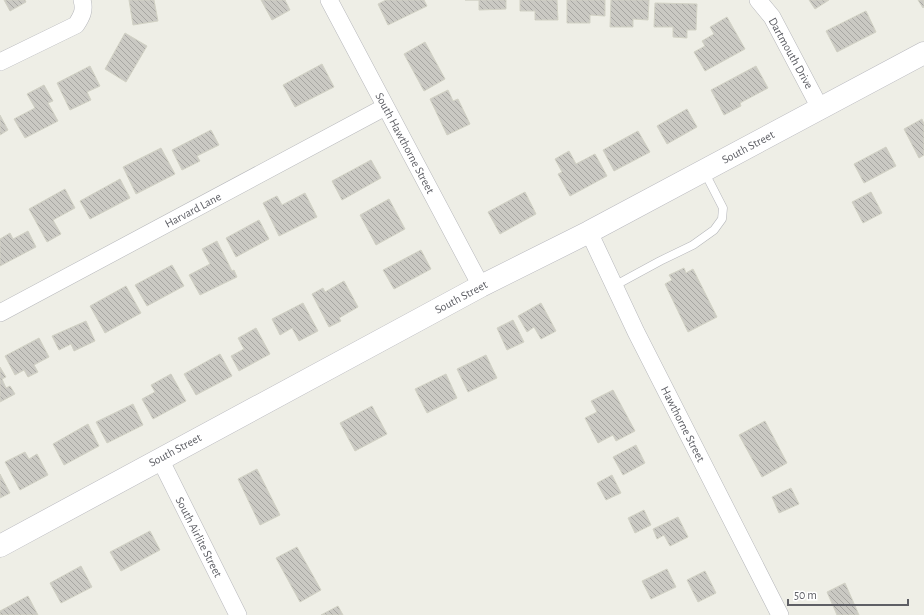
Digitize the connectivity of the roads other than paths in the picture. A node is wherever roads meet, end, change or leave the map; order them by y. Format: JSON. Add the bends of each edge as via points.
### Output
{"nodes":[{"id":1,"x":82,"y":0,"type":"edge"},
{"id":2,"x":329,"y":0,"type":"edge"},
{"id":3,"x":758,"y":0,"type":"edge"},
{"id":4,"x":924,"y":53,"type":"edge"},
{"id":5,"x":0,"y":62,"type":"edge"},
{"id":6,"x":385,"y":107,"type":"junction"},
{"id":7,"x":820,"y":108,"type":"junction"},
{"id":8,"x":704,"y":170,"type":"junction"},
{"id":9,"x":589,"y":232,"type":"junction"},
{"id":10,"x":481,"y":286,"type":"junction"},
{"id":11,"x":614,"y":286,"type":"junction"},
{"id":12,"x":0,"y":313,"type":"edge"},
{"id":13,"x":160,"y":458,"type":"junction"},
{"id":14,"x":0,"y":546,"type":"edge"},
{"id":15,"x":238,"y":615,"type":"edge"},
{"id":16,"x":780,"y":615,"type":"edge"}],
"edges":[{"from":1,"to":5,"type":"street","via":[[82,15],[76,25]]},
{"from":2,"to":6,"type":"street","name":"South Hawthorne Street"},
{"from":3,"to":7,"type":"street","name":"Dartmouth Drive","via":[[772,17]]},
{"from":4,"to":7,"type":"street","name":"South Street"},
{"from":6,"to":10,"type":"street","name":"South Hawthorne Street"},
{"from":6,"to":12,"type":"street","name":"Harvard Lane"},
{"from":7,"to":8,"type":"street","name":"South Street"},
{"from":8,"to":9,"type":"street","name":"South Street"},
{"from":8,"to":11,"type":"lane","via":[[723,208],[722,219],[714,230],[693,245]]},
{"from":9,"to":10,"type":"street","name":"South Street"},
{"from":9,"to":11,"type":"street","name":"Hawthorne Street"},
{"from":10,"to":13,"type":"street","name":"South Street"},
{"from":11,"to":16,"type":"street","name":"Hawthorne Street"},
{"from":13,"to":14,"type":"street","name":"South Street"},
{"from":13,"to":15,"type":"street","name":"South Airlite Street"}]}
